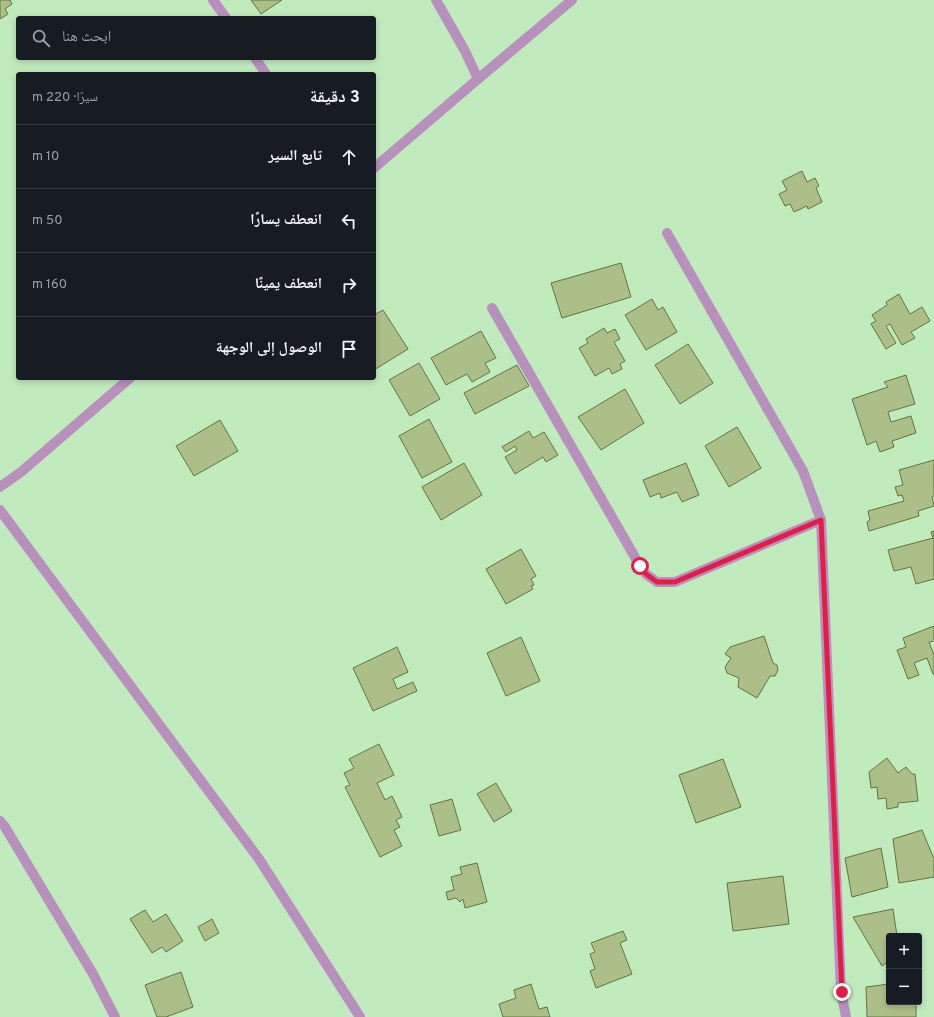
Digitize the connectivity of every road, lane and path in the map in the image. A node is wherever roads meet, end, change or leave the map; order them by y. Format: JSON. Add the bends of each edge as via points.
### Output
{"nodes":[{"id":1,"x":213,"y":0,"type":"edge"},
{"id":2,"x":436,"y":0,"type":"edge"},
{"id":3,"x":572,"y":0,"type":"edge"},
{"id":4,"x":225,"y":16,"type":"edge"},
{"id":5,"x":256,"y":60,"type":"edge"},
{"id":6,"x":265,"y":72,"type":"edge"},
{"id":7,"x":478,"y":78,"type":"junction"},
{"id":8,"x":376,"y":166,"type":"edge"},
{"id":9,"x":667,"y":234,"type":"dead end"},
{"id":10,"x":492,"y":308,"type":"dead end"},
{"id":11,"x":128,"y":380,"type":"edge"},
{"id":12,"x":0,"y":487,"type":"edge"},
{"id":13,"x":0,"y":510,"type":"edge"},
{"id":14,"x":821,"y":520,"type":"junction"},
{"id":15,"x":0,"y":821,"type":"edge"},
{"id":16,"x":115,"y":1017,"type":"edge"},
{"id":17,"x":360,"y":1017,"type":"edge"},
{"id":18,"x":846,"y":1017,"type":"edge"}],
"edges":[{"from":1,"to":4,"type":"street"},
{"from":2,"to":7,"type":"street"},
{"from":3,"to":7,"type":"street"},
{"from":5,"to":6,"type":"street"},
{"from":7,"to":8,"type":"street"},
{"from":9,"to":14,"type":"street","via":[[802,471]]},
{"from":10,"to":14,"type":"street","via":[[640,566],[657,582],[675,582]]},
{"from":11,"to":12,"type":"street"},
{"from":13,"to":17,"type":"street","via":[[259,859]]},
{"from":14,"to":18,"type":"street","via":[[841,984]]},
{"from":15,"to":16,"type":"street","via":[[93,974]]}]}
